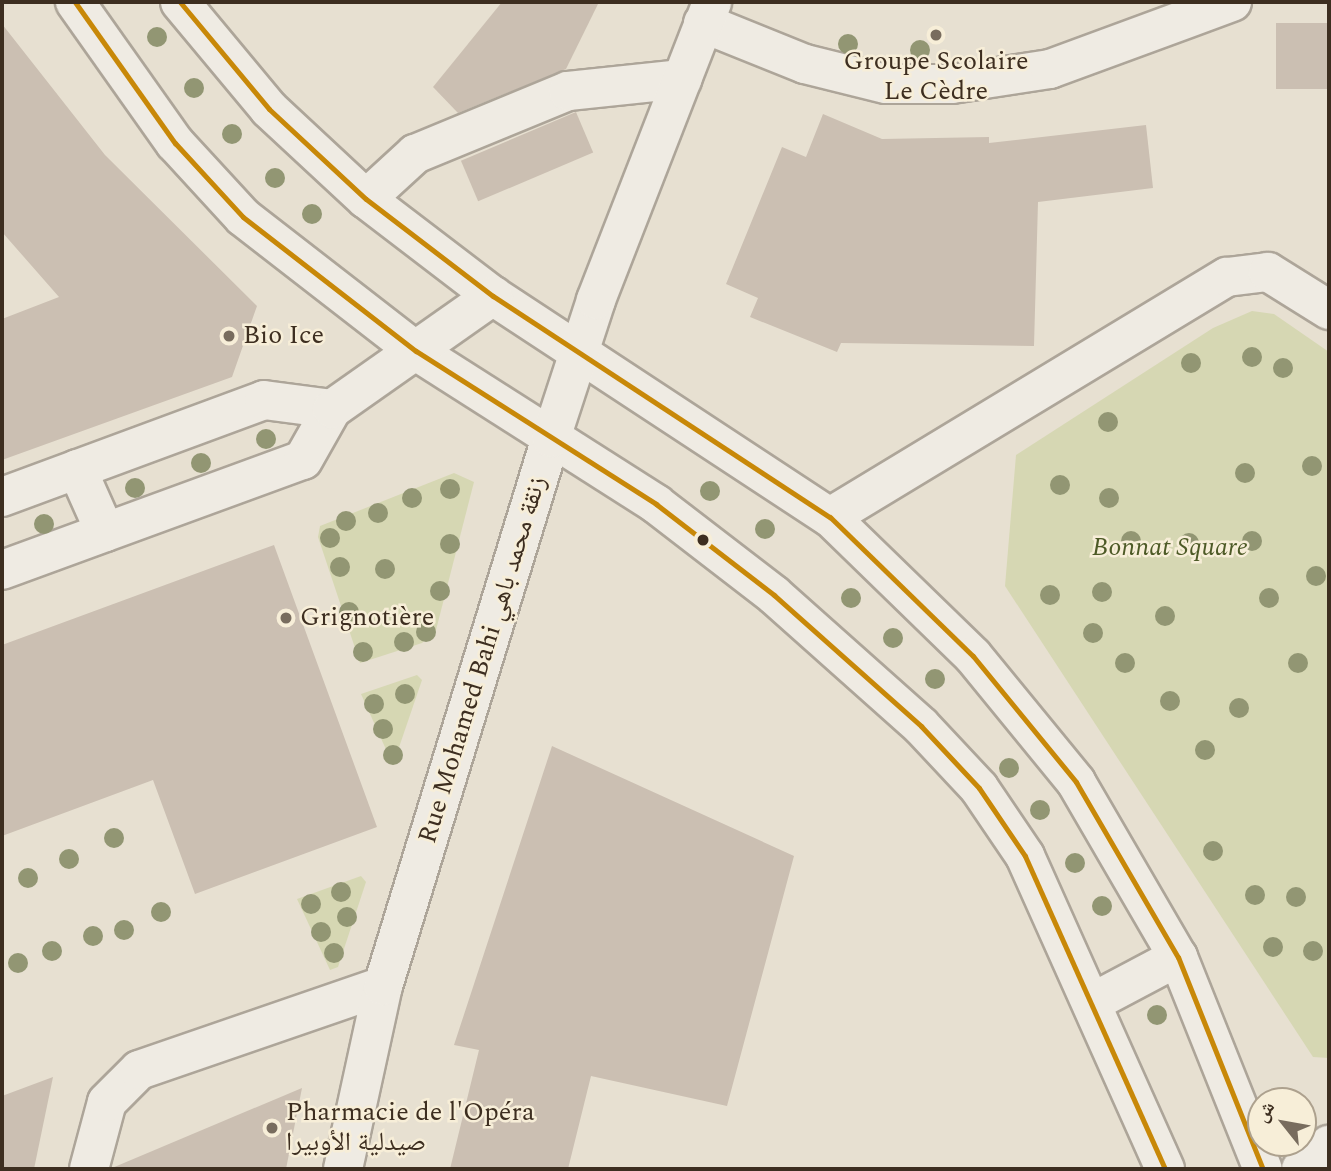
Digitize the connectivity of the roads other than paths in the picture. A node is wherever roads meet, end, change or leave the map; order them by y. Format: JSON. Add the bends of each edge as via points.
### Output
{"nodes":[{"id":1,"x":75,"y":2,"type":"edge"},
{"id":2,"x":180,"y":2,"type":"edge"},
{"id":3,"x":1232,"y":2,"type":"edge"},
{"id":4,"x":707,"y":13,"type":"edge"},
{"id":5,"x":682,"y":79,"type":"junction"},
{"id":6,"x":366,"y":199,"type":"junction"},
{"id":7,"x":493,"y":296,"type":"junction"},
{"id":8,"x":1329,"y":310,"type":"edge"},
{"id":9,"x":416,"y":351,"type":"junction"},
{"id":10,"x":578,"y":352,"type":"junction"},
{"id":11,"x":332,"y":409,"type":"junction"},
{"id":12,"x":551,"y":438,"type":"junction"},
{"id":13,"x":77,"y":469,"type":"junction"},
{"id":14,"x":2,"y":497,"type":"edge"},
{"id":15,"x":830,"y":517,"type":"junction"},
{"id":16,"x":105,"y":532,"type":"junction"},
{"id":17,"x":2,"y":570,"type":"edge"},
{"id":18,"x":1178,"y":957,"type":"junction"},
{"id":19,"x":383,"y":986,"type":"junction"},
{"id":20,"x":1095,"y":1000,"type":"junction"},
{"id":21,"x":1329,"y":1145,"type":"edge"},
{"id":22,"x":89,"y":1169,"type":"edge"},
{"id":23,"x":343,"y":1169,"type":"edge"},
{"id":24,"x":1165,"y":1169,"type":"edge"},
{"id":25,"x":1263,"y":1169,"type":"edge"},
{"id":26,"x":1301,"y":1169,"type":"edge"}],
"edges":[{"from":1,"to":9,"type":"street","via":[[175,143],[243,217]]},
{"from":2,"to":6,"type":"street","via":[[269,109]]},
{"from":3,"to":4,"type":"street","via":[[1049,69],[952,84],[886,83],[805,64]]},
{"from":4,"to":5,"type":"street","name":"Rue Mohamed Bahi زنقة محمد باهي"},
{"from":5,"to":6,"type":"street","via":[[568,91],[415,154]]},
{"from":5,"to":10,"type":"street","name":"Rue Mohamed Bahi زنقة محمد باهي"},
{"from":6,"to":7,"type":"street"},
{"from":7,"to":9,"type":"street"},
{"from":7,"to":10,"type":"street"},
{"from":8,"to":15,"type":"street","via":[[1268,272],[1227,277]]},
{"from":9,"to":11,"type":"street"},
{"from":9,"to":12,"type":"street"},
{"from":10,"to":12,"type":"street","name":"Rue Mohamed Bahi زنقة محمد باهي"},
{"from":10,"to":15,"type":"street"},
{"from":11,"to":13,"type":"street","via":[[264,400]]},
{"from":11,"to":16,"type":"street","via":[[303,460]]},
{"from":12,"to":19,"type":"street","name":"Rue Mohamed Bahi زنقة محمد باهي"},
{"from":12,"to":20,"type":"street","via":[[656,504],[774,595],[921,726],[979,788],[1026,856]]},
{"from":13,"to":14,"type":"street"},
{"from":13,"to":16,"type":"street"},
{"from":15,"to":18,"type":"street","via":[[973,656],[1076,782]]},
{"from":16,"to":17,"type":"street"},
{"from":18,"to":20,"type":"street"},
{"from":18,"to":25,"type":"street"},
{"from":19,"to":22,"type":"street","via":[[139,1070],[107,1102]]},
{"from":19,"to":23,"type":"street","name":"Rue Mohamed Bahi زنقة محمد باهي"},
{"from":20,"to":24,"type":"street"},
{"from":21,"to":26,"type":"street"}]}
